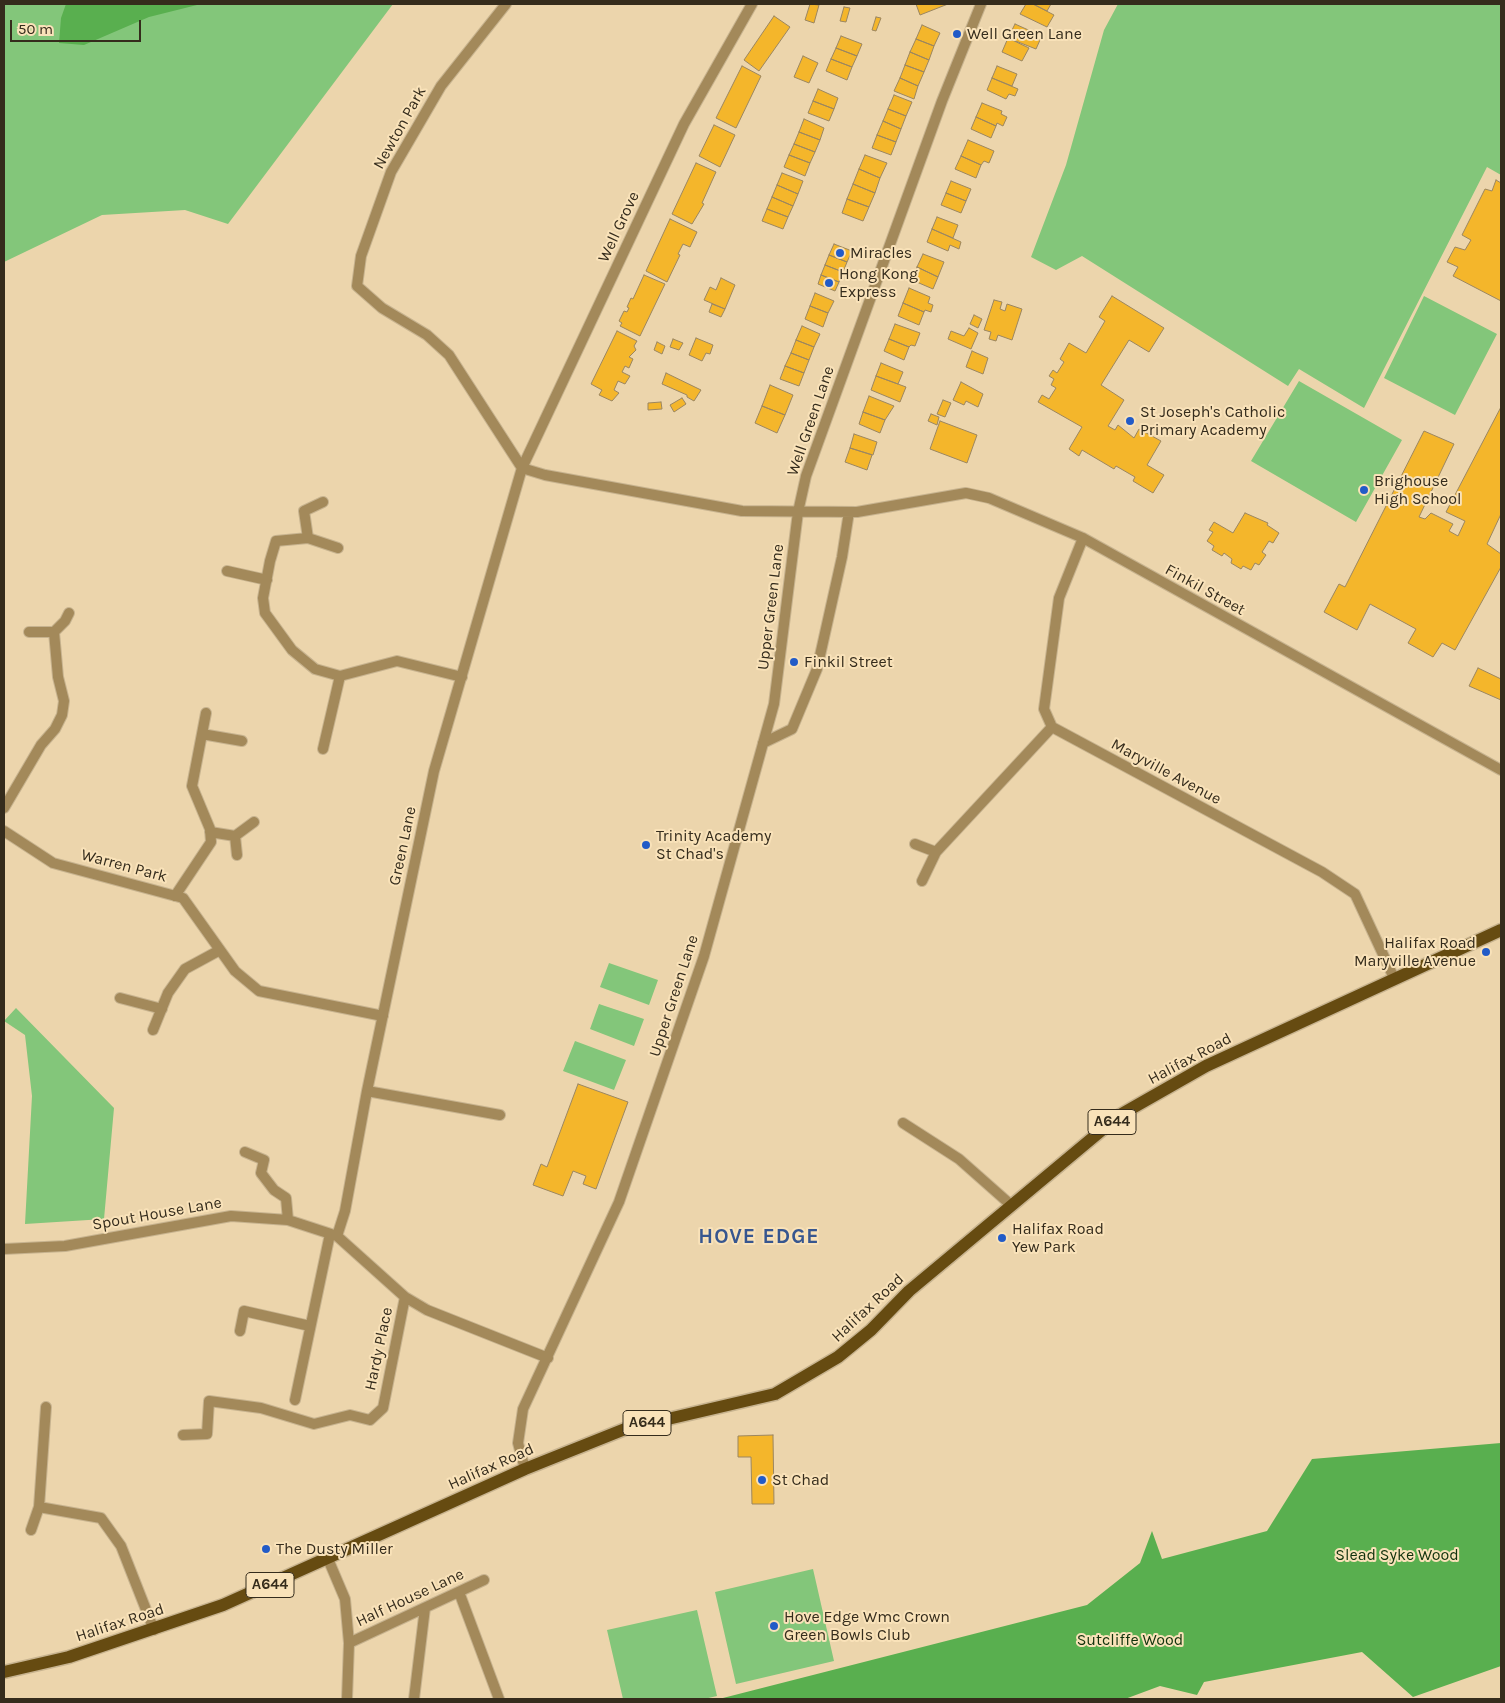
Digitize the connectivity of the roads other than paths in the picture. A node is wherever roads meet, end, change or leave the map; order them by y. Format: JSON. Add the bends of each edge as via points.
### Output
{"nodes":[{"id":1,"x":506,"y":4,"type":"edge"},
{"id":2,"x":752,"y":4,"type":"edge"},
{"id":3,"x":981,"y":4,"type":"edge"},
{"id":4,"x":522,"y":468,"type":"junction"},
{"id":5,"x":323,"y":502,"type":"dead end"},
{"id":6,"x":798,"y":512,"type":"junction"},
{"id":7,"x":849,"y":512,"type":"junction"},
{"id":8,"x":308,"y":538,"type":"junction"},
{"id":9,"x":1083,"y":538,"type":"junction"},
{"id":10,"x":338,"y":548,"type":"dead end"},
{"id":11,"x":227,"y":571,"type":"dead end"},
{"id":12,"x":267,"y":580,"type":"junction"},
{"id":13,"x":69,"y":613,"type":"dead end"},
{"id":14,"x":29,"y":632,"type":"dead end"},
{"id":15,"x":54,"y":632,"type":"junction"},
{"id":16,"x":340,"y":676,"type":"junction"},
{"id":17,"x":462,"y":677,"type":"junction"},
{"id":18,"x":206,"y":713,"type":"dead end"},
{"id":19,"x":1052,"y":727,"type":"junction"},
{"id":20,"x":202,"y":734,"type":"junction"},
{"id":21,"x":242,"y":741,"type":"dead end"},
{"id":22,"x":763,"y":743,"type":"junction"},
{"id":23,"x":323,"y":749,"type":"dead end"},
{"id":24,"x":1501,"y":770,"type":"edge"},
{"id":25,"x":4,"y":808,"type":"edge"},
{"id":26,"x":254,"y":822,"type":"dead end"},
{"id":27,"x":4,"y":831,"type":"edge"},
{"id":28,"x":210,"y":832,"type":"junction"},
{"id":29,"x":235,"y":836,"type":"junction"},
{"id":30,"x":915,"y":844,"type":"dead end"},
{"id":31,"x":936,"y":852,"type":"junction"},
{"id":32,"x":237,"y":855,"type":"dead end"},
{"id":33,"x":922,"y":881,"type":"dead end"},
{"id":34,"x":175,"y":896,"type":"junction"},
{"id":35,"x":1501,"y":930,"type":"edge"},
{"id":36,"x":220,"y":950,"type":"junction"},
{"id":37,"x":1394,"y":978,"type":"junction"},
{"id":38,"x":120,"y":998,"type":"dead end"},
{"id":39,"x":162,"y":1009,"type":"junction"},
{"id":40,"x":383,"y":1016,"type":"junction"},
{"id":41,"x":153,"y":1030,"type":"dead end"},
{"id":42,"x":367,"y":1091,"type":"junction"},
{"id":43,"x":500,"y":1115,"type":"dead end"},
{"id":44,"x":904,"y":1123,"type":"dead end"},
{"id":45,"x":245,"y":1152,"type":"dead end"},
{"id":46,"x":1011,"y":1205,"type":"junction"},
{"id":47,"x":288,"y":1220,"type":"junction"},
{"id":48,"x":333,"y":1235,"type":"junction"},
{"id":49,"x":4,"y":1250,"type":"edge"},
{"id":50,"x":406,"y":1296,"type":"junction"},
{"id":51,"x":310,"y":1326,"type":"junction"},
{"id":52,"x":240,"y":1331,"type":"dead end"},
{"id":53,"x":548,"y":1358,"type":"junction"},
{"id":54,"x":295,"y":1400,"type":"dead end"},
{"id":55,"x":46,"y":1407,"type":"dead end"},
{"id":56,"x":183,"y":1436,"type":"dead end"},
{"id":57,"x":525,"y":1469,"type":"junction"},
{"id":58,"x":39,"y":1507,"type":"junction"},
{"id":59,"x":31,"y":1530,"type":"dead end"},
{"id":60,"x":328,"y":1559,"type":"junction"},
{"id":61,"x":484,"y":1580,"type":"dead end"},
{"id":62,"x":459,"y":1592,"type":"junction"},
{"id":63,"x":424,"y":1608,"type":"junction"},
{"id":64,"x":154,"y":1630,"type":"junction"},
{"id":65,"x":349,"y":1643,"type":"junction"},
{"id":66,"x":4,"y":1672,"type":"edge"},
{"id":67,"x":347,"y":1699,"type":"edge"},
{"id":68,"x":414,"y":1699,"type":"edge"},
{"id":69,"x":499,"y":1699,"type":"edge"}],
"edges":[{"from":1,"to":4,"type":"street","name":"Newton Park","via":[[441,86],[391,172],[361,256],[357,286],[382,308],[427,335],[449,355]]},
{"from":2,"to":4,"type":"street","name":"Well Grove","via":[[684,124]]},
{"from":3,"to":6,"type":"street","name":"Well Green Lane","via":[[942,101],[806,476]]},
{"from":4,"to":6,"type":"street","name":"Finkil Street","via":[[742,511]]},
{"from":4,"to":17,"type":"street","name":"Green Lane"},
{"from":5,"to":8,"type":"street","via":[[304,511]]},
{"from":6,"to":7,"type":"street","name":"Finkil Street"},
{"from":6,"to":22,"type":"street","name":"Upper Green Lane","via":[[774,704]]},
{"from":7,"to":9,"type":"street","name":"Finkil Street","via":[[966,494],[990,498]]},
{"from":7,"to":22,"type":"street","via":[[817,669],[792,729]]},
{"from":8,"to":10,"type":"street"},
{"from":8,"to":12,"type":"street","via":[[276,541]]},
{"from":9,"to":19,"type":"street","via":[[1059,598],[1044,709]]},
{"from":9,"to":24,"type":"street","name":"Finkil Street"},
{"from":11,"to":12,"type":"street"},
{"from":12,"to":16,"type":"street","via":[[265,613],[292,650],[316,669]]},
{"from":13,"to":15,"type":"street"},
{"from":14,"to":15,"type":"street"},
{"from":15,"to":25,"type":"street","via":[[64,701],[62,715]]},
{"from":16,"to":17,"type":"street","via":[[397,661]]},
{"from":16,"to":23,"type":"street"},
{"from":17,"to":40,"type":"street","name":"Green Lane","via":[[434,771]]},
{"from":18,"to":20,"type":"street"},
{"from":19,"to":31,"type":"street"},
{"from":19,"to":37,"type":"street","name":"Maryville Avenue","via":[[1322,872],[1355,894]]},
{"from":20,"to":21,"type":"street"},
{"from":20,"to":28,"type":"street","via":[[192,786]]},
{"from":22,"to":53,"type":"street","name":"Upper Green Lane","via":[[704,956],[623,1192]]},
{"from":26,"to":29,"type":"street"},
{"from":27,"to":34,"type":"street","name":"Warren Park","via":[[53,863]]},
{"from":28,"to":29,"type":"street"},
{"from":28,"to":34,"type":"street","via":[[211,842]]},
{"from":29,"to":32,"type":"street"},
{"from":30,"to":31,"type":"street"},
{"from":31,"to":33,"type":"street"},
{"from":34,"to":36,"type":"street","name":"Warren Park","via":[[183,898]]},
{"from":35,"to":37,"type":"main road","name":"Halifax Road","number":"A644"},
{"from":36,"to":39,"type":"street","via":[[185,969],[168,993]]},
{"from":36,"to":40,"type":"street","name":"Warren Park","via":[[235,971],[259,991]]},
{"from":37,"to":46,"type":"main road","name":"Halifax Road","number":"A644","via":[[1206,1066],[1120,1115]]},
{"from":38,"to":39,"type":"street"},
{"from":39,"to":41,"type":"street"},
{"from":40,"to":42,"type":"street","name":"Green Lane"},
{"from":42,"to":43,"type":"street"},
{"from":42,"to":48,"type":"street","name":"Green Lane","via":[[345,1211]]},
{"from":44,"to":46,"type":"street","via":[[959,1159]]},
{"from":45,"to":47,"type":"street","via":[[264,1160],[261,1173],[274,1190],[286,1198]]},
{"from":46,"to":57,"type":"main road","name":"Halifax Road","number":"A644","via":[[909,1291],[872,1330],[838,1357],[775,1394],[625,1429]]},
{"from":47,"to":48,"type":"street","name":"Spout House Lane"},
{"from":47,"to":49,"type":"street","name":"Spout House Lane","via":[[231,1216],[65,1246]]},
{"from":48,"to":50,"type":"street","name":"Spout House Lane"},
{"from":48,"to":51,"type":"street","name":"Green Lane"},
{"from":50,"to":53,"type":"street","name":"Spout House Lane","via":[[427,1310]]},
{"from":50,"to":56,"type":"street","name":"Hardy Place","via":[[383,1408],[370,1420],[350,1415],[314,1424],[261,1408],[209,1402],[207,1434]]},
{"from":51,"to":52,"type":"street","via":[[244,1311]]},
{"from":51,"to":54,"type":"street","name":"Green Lane"},
{"from":53,"to":57,"type":"street","name":"Upper Green Lane","via":[[523,1409],[518,1444]]},
{"from":55,"to":58,"type":"street"},
{"from":57,"to":60,"type":"main road","name":"Halifax Road","number":"A644"},
{"from":58,"to":59,"type":"street"},
{"from":58,"to":64,"type":"street","via":[[101,1518],[121,1546]]},
{"from":60,"to":64,"type":"main road","name":"Halifax Road","number":"A644","via":[[223,1605]]},
{"from":60,"to":65,"type":"street","name":"Half House Lane","via":[[345,1600]]},
{"from":61,"to":62,"type":"street","name":"Half House Lane"},
{"from":62,"to":63,"type":"street","name":"Half House Lane"},
{"from":62,"to":69,"type":"street"},
{"from":63,"to":65,"type":"street","name":"Half House Lane"},
{"from":63,"to":68,"type":"street"},
{"from":64,"to":66,"type":"main road","name":"Halifax Road","number":"A644","via":[[69,1657]]},
{"from":65,"to":67,"type":"street","name":"Half House Lane"}]}
